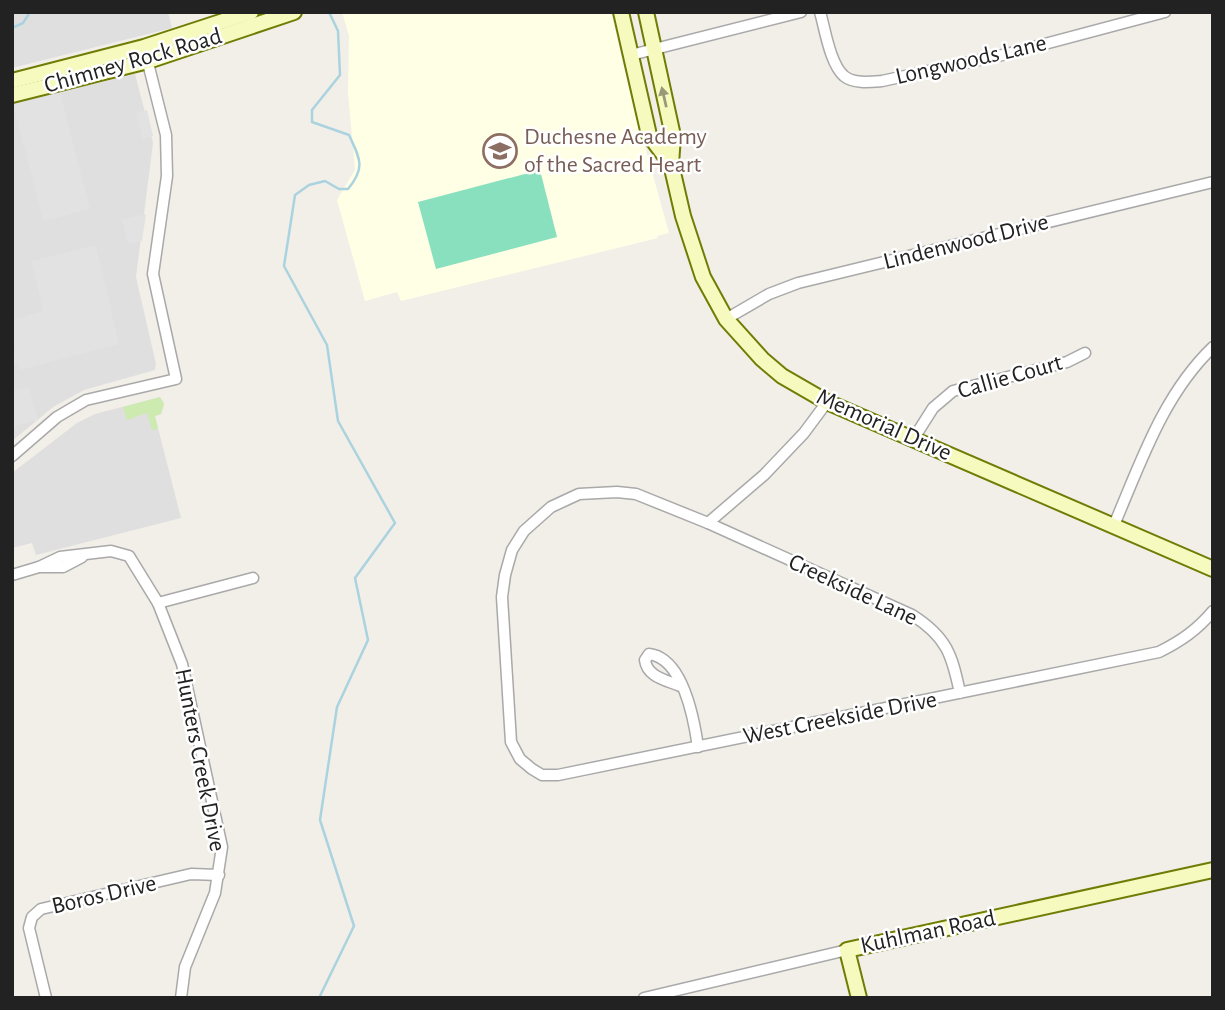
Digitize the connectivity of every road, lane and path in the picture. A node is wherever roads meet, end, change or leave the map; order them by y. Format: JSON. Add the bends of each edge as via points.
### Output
{"nodes":[{"id":1,"x":251,"y":12,"type":"edge"},
{"id":2,"x":294,"y":12,"type":"edge"},
{"id":3,"x":621,"y":12,"type":"edge"},
{"id":4,"x":646,"y":12,"type":"edge"},
{"id":5,"x":801,"y":12,"type":"edge"},
{"id":6,"x":820,"y":12,"type":"edge"},
{"id":7,"x":1165,"y":12,"type":"edge"},
{"id":8,"x":239,"y":23,"type":"junction"},
{"id":9,"x":653,"y":48,"type":"junction"},
{"id":10,"x":146,"y":54,"type":"junction"},
{"id":11,"x":631,"y":55,"type":"junction"},
{"id":12,"x":12,"y":81,"type":"edge"},
{"id":13,"x":12,"y":95,"type":"edge"},
{"id":14,"x":671,"y":164,"type":"junction"},
{"id":15,"x":1213,"y":182,"type":"edge"},
{"id":16,"x":726,"y":319,"type":"junction"},
{"id":17,"x":1213,"y":346,"type":"edge"},
{"id":18,"x":1084,"y":353,"type":"dead end"},
{"id":19,"x":827,"y":402,"type":"junction"},
{"id":20,"x":914,"y":438,"type":"junction"},
{"id":21,"x":12,"y":456,"type":"edge"},
{"id":22,"x":708,"y":523,"type":"junction"},
{"id":23,"x":1114,"y":525,"type":"junction"},
{"id":24,"x":1213,"y":569,"type":"edge"},
{"id":25,"x":12,"y":575,"type":"edge"},
{"id":26,"x":253,"y":578,"type":"dead end"},
{"id":27,"x":159,"y":603,"type":"junction"},
{"id":28,"x":1213,"y":611,"type":"edge"},
{"id":29,"x":680,"y":686,"type":"dead end"},
{"id":30,"x":960,"y":694,"type":"junction"},
{"id":31,"x":508,"y":698,"type":"joint"},
{"id":32,"x":698,"y":747,"type":"junction"},
{"id":33,"x":1213,"y":870,"type":"edge"},
{"id":34,"x":219,"y":875,"type":"junction"},
{"id":35,"x":847,"y":950,"type":"junction"},
{"id":36,"x":46,"y":998,"type":"edge"},
{"id":37,"x":181,"y":998,"type":"edge"},
{"id":38,"x":644,"y":998,"type":"edge"},
{"id":39,"x":859,"y":998,"type":"edge"}],
"edges":[{"from":1,"to":8,"type":"street","name":"Chimney Rock Road"},
{"from":2,"to":8,"type":"street","name":"Chimney Rock Road"},
{"from":3,"to":11,"type":"street","name":"Memorial Drive"},
{"from":4,"to":9,"type":"street","name":"Memorial Drive"},
{"from":5,"to":9,"type":"street"},
{"from":6,"to":7,"type":"street","name":"Longwoods Lane","via":[[831,55],[844,76],[862,83],[1007,54]]},
{"from":8,"to":10,"type":"street","name":"Chimney Rock Road"},
{"from":9,"to":11,"type":"street"},
{"from":14,"to":9,"type":"street","name":"Memorial Drive","one_way":true,"via":[[673,136]]},
{"from":10,"to":12,"type":"street","name":"Chimney Rock Road"},
{"from":10,"to":13,"type":"street","name":"Chimney Rock Road"},
{"from":10,"to":21,"type":"street","via":[[166,135],[167,176],[153,274],[176,379],[86,400],[57,417]]},
{"from":11,"to":14,"type":"street","name":"Memorial Drive","via":[[649,135]]},
{"from":14,"to":16,"type":"street","name":"Memorial Drive","via":[[703,277]]},
{"from":15,"to":16,"type":"street","name":"Lindenwood Drive","via":[[798,283]]},
{"from":16,"to":19,"type":"street","name":"Memorial Drive","via":[[782,376]]},
{"from":17,"to":23,"type":"street","via":[[1174,393]]},
{"from":18,"to":20,"type":"street","name":"Callie Court","via":[[1067,362],[953,391],[933,408]]},
{"from":19,"to":20,"type":"street","name":"Memorial Drive"},
{"from":19,"to":22,"type":"street","via":[[764,475]]},
{"from":20,"to":23,"type":"street","name":"Memorial Drive"},
{"from":22,"to":30,"type":"street","name":"Creekside Lane","via":[[926,624],[941,637],[952,657]]},
{"from":22,"to":31,"type":"street","name":"Creekside Lane","via":[[636,494],[617,492],[579,494],[536,519],[513,550],[505,575],[502,597]]},
{"from":23,"to":24,"type":"street","name":"Memorial Drive"},
{"from":25,"to":27,"type":"street","name":"Hunters Creek Drive","via":[[60,557],[110,551],[129,556]]},
{"from":26,"to":27,"type":"street"},
{"from":27,"to":34,"type":"street","name":"Hunters Creek Drive","via":[[182,664],[222,847]]},
{"from":28,"to":30,"type":"street","name":"West Creekside Drive","via":[[1181,641],[1159,652]]},
{"from":29,"to":32,"type":"street","via":[[691,709]]},
{"from":30,"to":32,"type":"street","name":"West Creekside Drive"},
{"from":31,"to":32,"type":"street","name":"West Creekside Drive","via":[[511,742],[524,763],[542,775]]},
{"from":33,"to":35,"type":"street","name":"Kuhlman Road"},
{"from":34,"to":36,"type":"street","name":"Boros Drive","via":[[191,874],[41,909],[32,917],[29,929]]},
{"from":34,"to":37,"type":"street","name":"Hunters Creek Drive","via":[[185,967]]},
{"from":35,"to":38,"type":"street","name":"Kuhlman Road"},
{"from":35,"to":39,"type":"street"}]}
